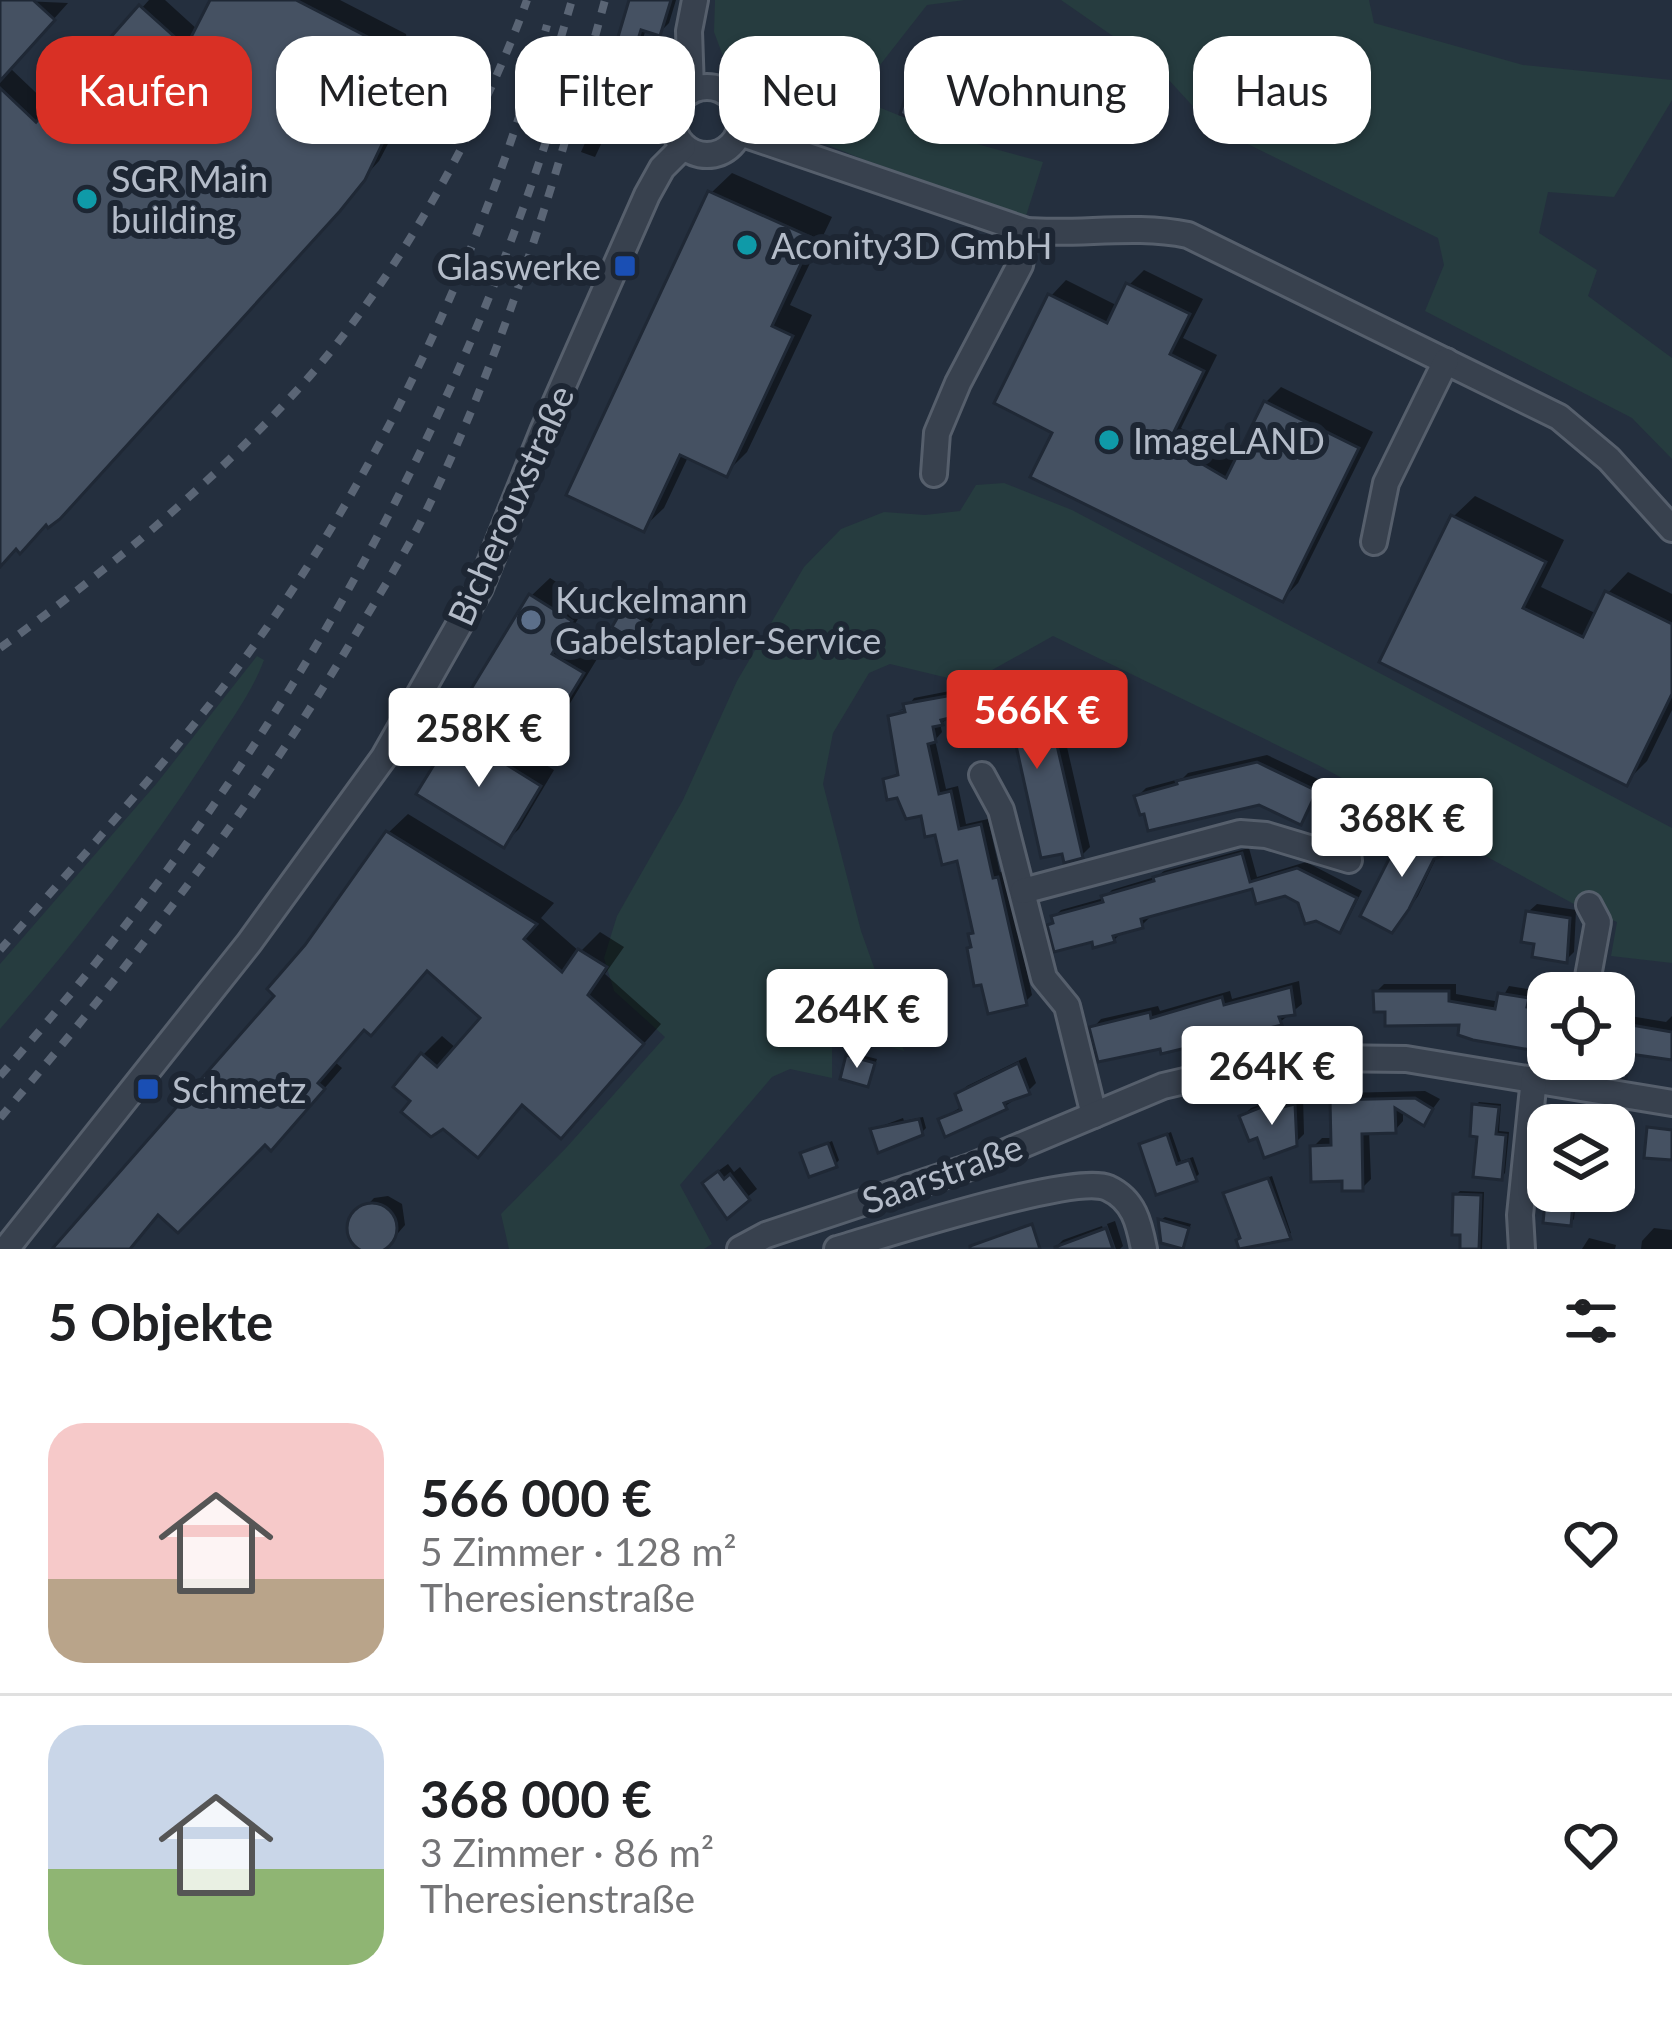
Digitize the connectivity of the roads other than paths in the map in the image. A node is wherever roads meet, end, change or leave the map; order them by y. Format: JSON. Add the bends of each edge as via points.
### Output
{"nodes":[{"id":1,"x":695,"y":0,"type":"edge"},
{"id":2,"x":689,"y":36,"type":"edge"},
{"id":3,"x":681,"y":144,"type":"edge"},
{"id":4,"x":733,"y":144,"type":"edge"},
{"id":5,"x":772,"y":144,"type":"edge"},
{"id":6,"x":683,"y":147,"type":"junction"},
{"id":7,"x":1027,"y":231,"type":"junction"},
{"id":8,"x":1446,"y":361,"type":"junction"},
{"id":9,"x":934,"y":474,"type":"dead end"},
{"id":10,"x":1672,"y":530,"type":"edge"},
{"id":11,"x":1374,"y":542,"type":"dead end"},
{"id":12,"x":982,"y":776,"type":"dead end"},
{"id":13,"x":1349,"y":860,"type":"dead end"},
{"id":14,"x":1023,"y":891,"type":"junction"},
{"id":15,"x":1589,"y":905,"type":"dead end"},
{"id":16,"x":1589,"y":972,"type":"edge"},
{"id":17,"x":1527,"y":1077,"type":"edge"},
{"id":18,"x":1534,"y":1080,"type":"edge"},
{"id":19,"x":1599,"y":1080,"type":"edge"},
{"id":20,"x":1672,"y":1103,"type":"edge"},
{"id":21,"x":1086,"y":1119,"type":"junction"},
{"id":22,"x":5,"y":1249,"type":"edge"},
{"id":23,"x":740,"y":1249,"type":"edge"},
{"id":24,"x":837,"y":1249,"type":"edge"},
{"id":25,"x":1144,"y":1249,"type":"edge"},
{"id":26,"x":1522,"y":1249,"type":"edge"}],
"edges":[{"from":1,"to":2,"type":"street"},
{"from":3,"to":6,"type":"street"},
{"from":4,"to":6,"type":"street","via":[[716,156]]},
{"from":5,"to":7,"type":"street"},
{"from":6,"to":22,"type":"street","name":"Bicherouxstraße","via":[[647,195],[480,589],[384,757],[250,943]]},
{"from":7,"to":8,"type":"street","via":[[1188,235]]},
{"from":7,"to":9,"type":"street","via":[[1020,266],[937,433]]},
{"from":8,"to":10,"type":"street","via":[[1558,417],[1609,459]]},
{"from":8,"to":11,"type":"street","via":[[1386,483]]},
{"from":12,"to":14,"type":"street","via":[[1001,810]]},
{"from":13,"to":14,"type":"street","via":[[1240,833]]},
{"from":14,"to":21,"type":"street","via":[[1044,978],[1067,1006]]},
{"from":15,"to":16,"type":"street","via":[[1598,922]]},
{"from":17,"to":21,"type":"street","name":"Saarstraße","via":[[1406,1059],[1323,1058],[1163,1086]]},
{"from":18,"to":26,"type":"street"},
{"from":19,"to":20,"type":"street","name":"Saarstraße"},
{"from":21,"to":23,"type":"street","name":"Saarstraße"},
{"from":24,"to":25,"type":"street","via":[[985,1205],[1092,1185],[1134,1210]]}]}
